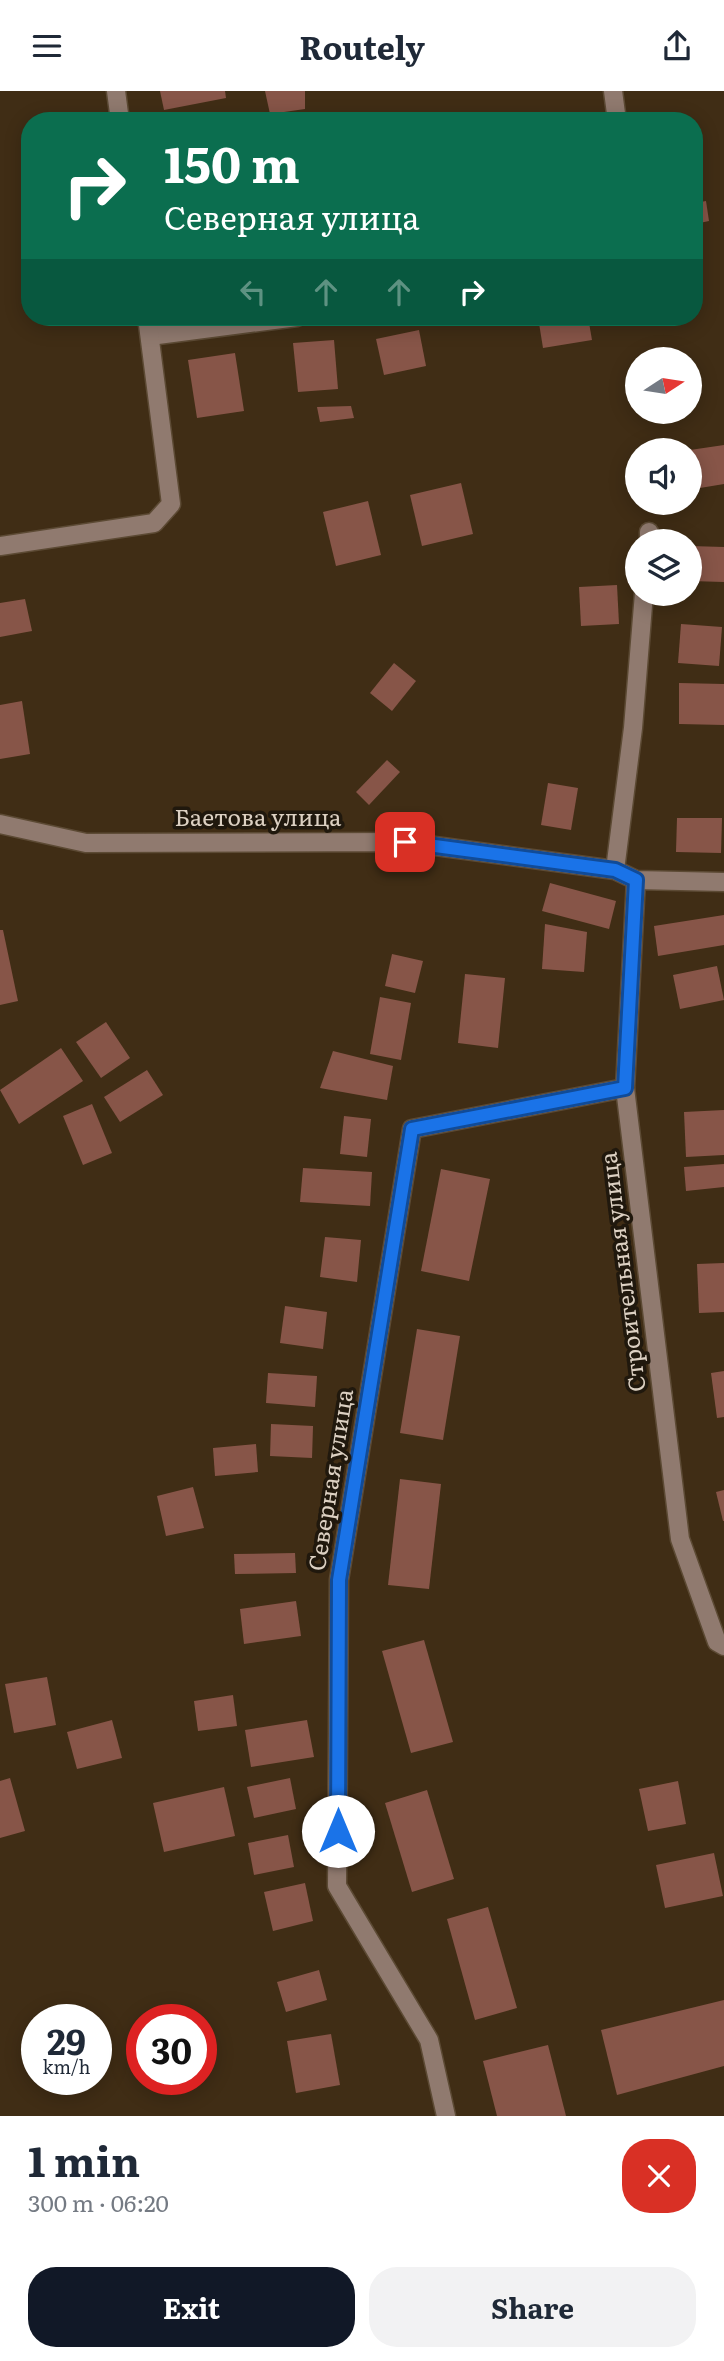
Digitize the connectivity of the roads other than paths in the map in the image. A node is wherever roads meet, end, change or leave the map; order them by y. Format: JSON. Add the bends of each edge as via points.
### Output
{"nodes":[{"id":1,"x":116,"y":91,"type":"edge"},
{"id":2,"x":613,"y":91,"type":"edge"},
{"id":3,"x":119,"y":112,"type":"edge"},
{"id":4,"x":616,"y":112,"type":"edge"},
{"id":5,"x":148,"y":326,"type":"edge"},
{"id":6,"x":227,"y":326,"type":"edge"},
{"id":7,"x":150,"y":336,"type":"junction"},
{"id":8,"x":0,"y":546,"type":"edge"},
{"id":9,"x":643,"y":606,"type":"edge"},
{"id":10,"x":0,"y":824,"type":"edge"},
{"id":11,"x":615,"y":870,"type":"junction"},
{"id":12,"x":636,"y":880,"type":"junction"},
{"id":13,"x":724,"y":882,"type":"edge"},
{"id":14,"x":625,"y":1088,"type":"junction"},
{"id":15,"x":724,"y":1646,"type":"edge"},
{"id":16,"x":446,"y":2116,"type":"edge"}],
"edges":[{"from":1,"to":3,"type":"street"},
{"from":2,"to":4,"type":"street"},
{"from":5,"to":7,"type":"street"},
{"from":6,"to":7,"type":"street"},
{"from":7,"to":8,"type":"street","via":[[171,504],[154,523]]},
{"from":9,"to":11,"type":"street"},
{"from":10,"to":11,"type":"street","name":"Баетова улица","via":[[86,843],[405,842]]},
{"from":11,"to":12,"type":"street","name":"Баетова улица"},
{"from":12,"to":13,"type":"street","name":"Баетова улица"},
{"from":12,"to":14,"type":"street","name":"Строительная улица"},
{"from":14,"to":15,"type":"street","name":"Строительная улица","via":[[680,1539],[717,1642]]},
{"from":14,"to":16,"type":"street","name":"Северная улица","via":[[412,1129],[339,1580],[337,1886],[429,2040]]}]}
